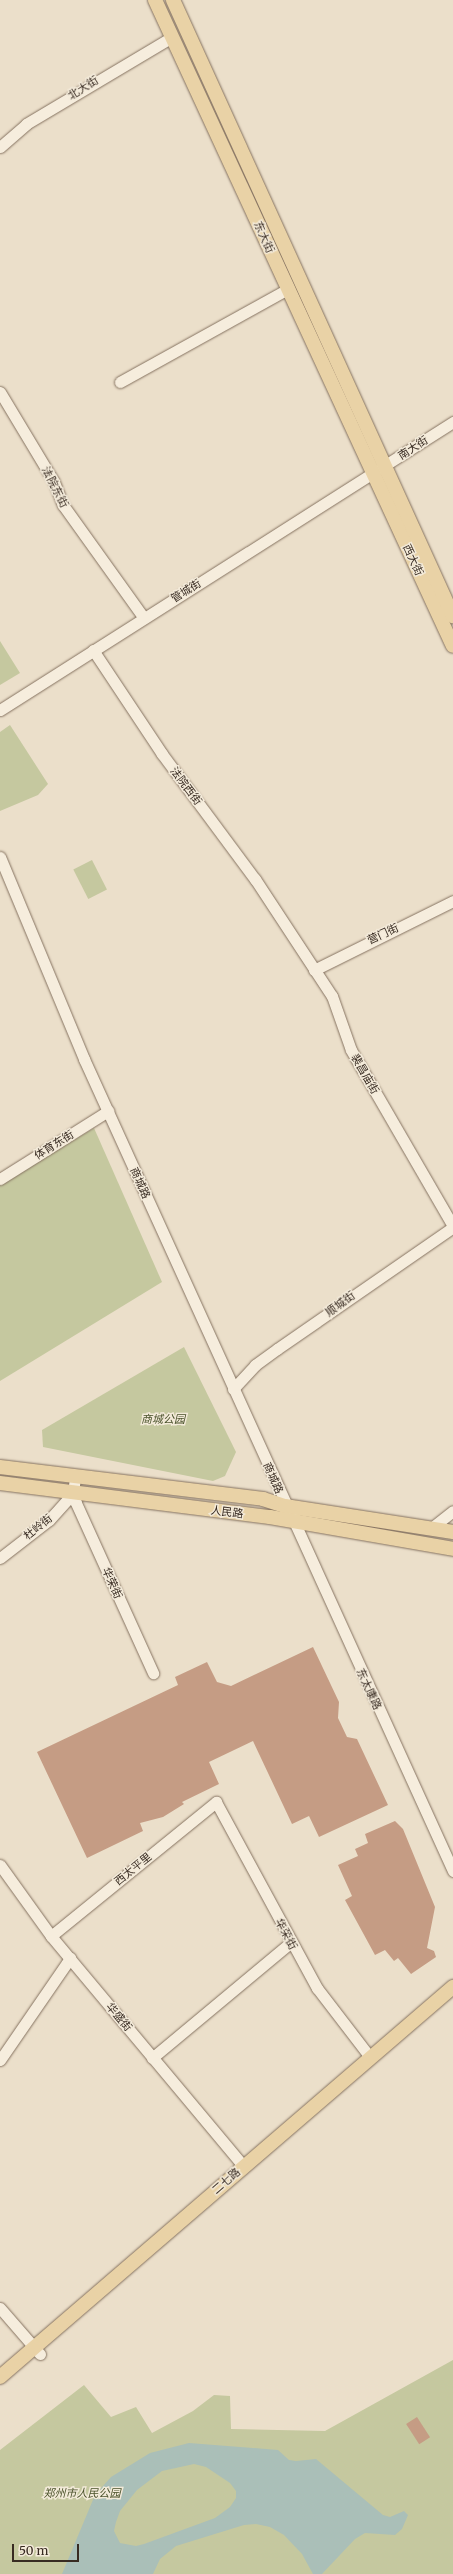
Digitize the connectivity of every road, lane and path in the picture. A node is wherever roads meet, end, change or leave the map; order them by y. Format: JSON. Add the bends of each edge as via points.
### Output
{"nodes":[{"id":1,"x":155,"y":0,"type":"edge"},
{"id":2,"x":173,"y":0,"type":"edge"},
{"id":3,"x":172,"y":37,"type":"junction"},
{"id":4,"x":0,"y":147,"type":"edge"},
{"id":5,"x":288,"y":289,"type":"junction"},
{"id":6,"x":120,"y":382,"type":"dead end"},
{"id":7,"x":0,"y":392,"type":"edge"},
{"id":8,"x":453,"y":422,"type":"edge"},
{"id":9,"x":379,"y":470,"type":"junction"},
{"id":10,"x":453,"y":616,"type":"edge"},
{"id":11,"x":144,"y":618,"type":"junction"},
{"id":12,"x":453,"y":646,"type":"edge"},
{"id":13,"x":93,"y":650,"type":"junction"},
{"id":14,"x":0,"y":710,"type":"edge"},
{"id":15,"x":0,"y":857,"type":"edge"},
{"id":16,"x":453,"y":901,"type":"edge"},
{"id":17,"x":282,"y":920,"type":"joint"},
{"id":18,"x":314,"y":970,"type":"junction"},
{"id":19,"x":108,"y":1111,"type":"junction"},
{"id":20,"x":0,"y":1179,"type":"edge"},
{"id":21,"x":453,"y":1226,"type":"edge"},
{"id":22,"x":233,"y":1388,"type":"junction"},
{"id":23,"x":0,"y":1467,"type":"edge"},
{"id":24,"x":75,"y":1478,"type":"junction"},
{"id":25,"x":0,"y":1483,"type":"edge"},
{"id":26,"x":73,"y":1493,"type":"junction"},
{"id":27,"x":285,"y":1506,"type":"junction"},
{"id":28,"x":453,"y":1511,"type":"edge"},
{"id":29,"x":293,"y":1523,"type":"junction"},
{"id":30,"x":430,"y":1530,"type":"junction"},
{"id":31,"x":453,"y":1532,"type":"edge"},
{"id":32,"x":453,"y":1549,"type":"edge"},
{"id":33,"x":0,"y":1558,"type":"edge"},
{"id":34,"x":153,"y":1673,"type":"dead end"},
{"id":35,"x":216,"y":1802,"type":"joint"},
{"id":36,"x":0,"y":1865,"type":"edge"},
{"id":37,"x":453,"y":1872,"type":"edge"},
{"id":38,"x":51,"y":1936,"type":"junction"},
{"id":39,"x":290,"y":1942,"type":"junction"},
{"id":40,"x":70,"y":1958,"type":"junction"},
{"id":41,"x":453,"y":1987,"type":"edge"},
{"id":42,"x":453,"y":1998,"type":"edge"},
{"id":43,"x":152,"y":2058,"type":"junction"},
{"id":44,"x":370,"y":2058,"type":"junction"},
{"id":45,"x":0,"y":2060,"type":"edge"},
{"id":46,"x":242,"y":2166,"type":"junction"},
{"id":47,"x":0,"y":2308,"type":"edge"},
{"id":48,"x":38,"y":2351,"type":"junction"},
{"id":49,"x":0,"y":2377,"type":"edge"},
{"id":50,"x":0,"y":2386,"type":"edge"}],
"edges":[{"from":1,"to":3,"type":"main road","name":"东大街"},
{"from":2,"to":9,"type":"main road","name":"东大街"},
{"from":3,"to":4,"type":"street","name":"北大街","via":[[26,124]]},
{"from":3,"to":5,"type":"main road","name":"东大街"},
{"from":5,"to":6,"type":"street"},
{"from":5,"to":9,"type":"main road","name":"东大街"},
{"from":7,"to":11,"type":"street","name":"法院东街","via":[[54,482],[63,505]]},
{"from":8,"to":9,"type":"street","name":"南大街"},
{"from":9,"to":10,"type":"main road","name":"西大街"},
{"from":9,"to":11,"type":"street","name":"管城街"},
{"from":9,"to":12,"type":"main road","name":"西大街"},
{"from":11,"to":13,"type":"street","name":"管城街"},
{"from":13,"to":14,"type":"street","name":"管城街"},
{"from":13,"to":17,"type":"street","name":"法院西街","via":[[162,754]]},
{"from":15,"to":19,"type":"street","name":"商城路"},
{"from":16,"to":18,"type":"street","name":"营门街"},
{"from":17,"to":18,"type":"street","name":"裴昌庙街"},
{"from":18,"to":21,"type":"street","name":"裴昌庙街","via":[[332,996],[351,1050]]},
{"from":19,"to":20,"type":"street","name":"体育东街"},
{"from":19,"to":22,"type":"street","name":"商城路"},
{"from":21,"to":22,"type":"street","name":"顺城街","via":[[277,1349]]},
{"from":22,"to":27,"type":"street","name":"商城路"},
{"from":23,"to":24,"type":"main road","name":"人民路"},
{"from":24,"to":26,"type":"street"},
{"from":24,"to":27,"type":"main road","name":"人民路","via":[[263,1499]]},
{"from":25,"to":26,"type":"main road","name":"人民路"},
{"from":26,"to":29,"type":"main road","name":"人民路","via":[[270,1517]]},
{"from":26,"to":33,"type":"street","name":"杜岭街","via":[[48,1520]]},
{"from":26,"to":34,"type":"street","name":"华荣街"},
{"from":27,"to":29,"type":"street","name":"东太康路"},
{"from":27,"to":30,"type":"main road","name":"人民路"},
{"from":28,"to":30,"type":"street"},
{"from":29,"to":32,"type":"main road","name":"人民路"},
{"from":29,"to":37,"type":"street","name":"东太康路"},
{"from":30,"to":31,"type":"main road","name":"人民路"},
{"from":35,"to":38,"type":"street","name":"西太平里"},
{"from":35,"to":39,"type":"street","name":"华荣街"},
{"from":36,"to":38,"type":"street","name":"华盛街"},
{"from":38,"to":40,"type":"street","name":"华盛街"},
{"from":39,"to":43,"type":"street"},
{"from":39,"to":44,"type":"street","name":"华荣街","via":[[318,1988]]},
{"from":40,"to":43,"type":"street","name":"华盛街"},
{"from":40,"to":45,"type":"street"},
{"from":41,"to":44,"type":"main road","name":"二七路"},
{"from":42,"to":48,"type":"main road","name":"二七路"},
{"from":43,"to":46,"type":"street","name":"华盛街"},
{"from":44,"to":46,"type":"main road","name":"二七路"},
{"from":46,"to":48,"type":"main road","name":"二七路"},
{"from":47,"to":48,"type":"street"},
{"from":48,"to":49,"type":"main road","name":"二七路"},
{"from":48,"to":50,"type":"main road","name":"二七路"}]}
